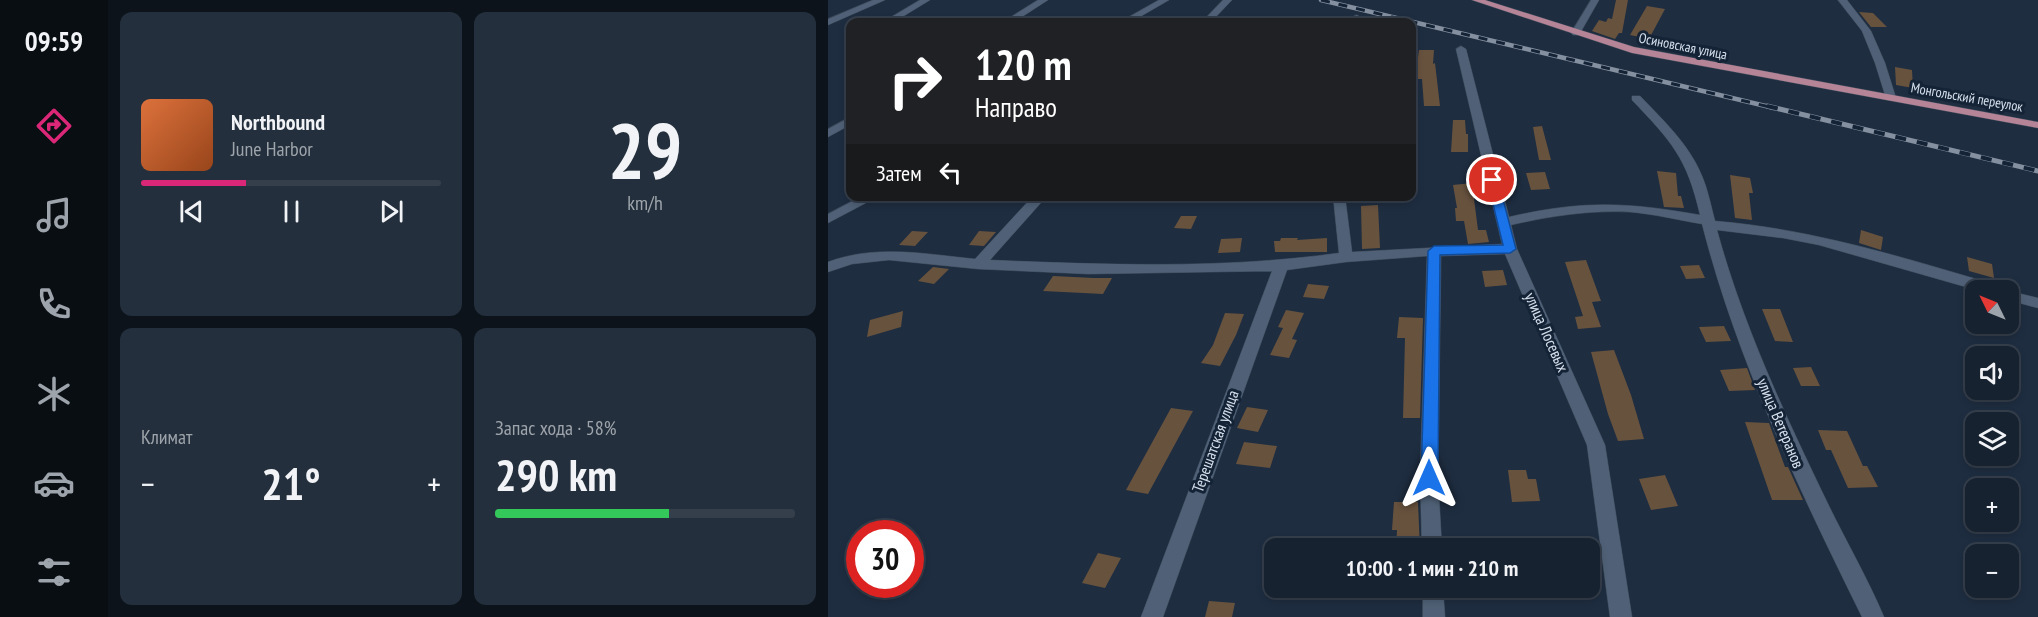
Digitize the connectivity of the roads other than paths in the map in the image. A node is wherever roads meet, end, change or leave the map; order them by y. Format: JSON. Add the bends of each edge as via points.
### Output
{"nodes":[{"id":1,"x":880,"y":0,"type":"edge"},
{"id":2,"x":926,"y":0,"type":"edge"},
{"id":3,"x":1044,"y":0,"type":"edge"},
{"id":4,"x":1165,"y":0,"type":"edge"},
{"id":5,"x":1228,"y":0,"type":"edge"},
{"id":6,"x":1476,"y":0,"type":"edge"},
{"id":7,"x":1595,"y":0,"type":"edge"},
{"id":8,"x":1842,"y":0,"type":"edge"},
{"id":9,"x":895,"y":18,"type":"edge"},
{"id":10,"x":1015,"y":18,"type":"edge"},
{"id":11,"x":1132,"y":18,"type":"edge"},
{"id":12,"x":1210,"y":18,"type":"edge"},
{"id":13,"x":828,"y":22,"type":"edge"},
{"id":14,"x":1576,"y":33,"type":"junction"},
{"id":15,"x":1461,"y":49,"type":"dead end"},
{"id":16,"x":1636,"y":98,"type":"dead end"},
{"id":17,"x":1891,"y":98,"type":"junction"},
{"id":18,"x":846,"y":123,"type":"edge"},
{"id":19,"x":2038,"y":125,"type":"edge"},
{"id":20,"x":828,"y":134,"type":"edge"},
{"id":21,"x":863,"y":201,"type":"edge"},
{"id":22,"x":1036,"y":201,"type":"edge"},
{"id":23,"x":1340,"y":201,"type":"edge"},
{"id":24,"x":828,"y":219,"type":"edge"},
{"id":25,"x":1503,"y":223,"type":"junction"},
{"id":26,"x":1708,"y":223,"type":"junction"},
{"id":27,"x":1510,"y":249,"type":"junction"},
{"id":28,"x":1434,"y":251,"type":"junction"},
{"id":29,"x":1346,"y":257,"type":"junction"},
{"id":30,"x":978,"y":264,"type":"junction"},
{"id":31,"x":1281,"y":266,"type":"junction"},
{"id":32,"x":828,"y":267,"type":"edge"},
{"id":33,"x":1965,"y":281,"type":"edge"},
{"id":34,"x":2019,"y":297,"type":"edge"},
{"id":35,"x":2038,"y":303,"type":"edge"},
{"id":36,"x":1432,"y":538,"type":"edge"},
{"id":37,"x":1433,"y":598,"type":"edge"},
{"id":38,"x":1152,"y":617,"type":"edge"},
{"id":39,"x":1434,"y":617,"type":"edge"},
{"id":40,"x":1622,"y":617,"type":"edge"},
{"id":41,"x":1873,"y":617,"type":"edge"}],
"edges":[{"from":1,"to":13,"type":"street"},
{"from":2,"to":9,"type":"street"},
{"from":3,"to":10,"type":"street"},
{"from":4,"to":11,"type":"street"},
{"from":5,"to":12,"type":"street"},
{"from":6,"to":14,"type":"main road","name":"Осиновская улица"},
{"from":7,"to":14,"type":"street"},
{"from":8,"to":17,"type":"street","via":[[1866,31]]},
{"from":14,"to":17,"type":"main road","name":"Осиновская улица","via":[[1632,50]]},
{"from":15,"to":25,"type":"street","name":"улица Лосевых"},
{"from":16,"to":26,"type":"street","name":"улица Ветеранов","via":[[1667,129],[1688,161]]},
{"from":17,"to":19,"type":"main road","name":"Монгольский переулок"},
{"from":18,"to":20,"type":"street"},
{"from":21,"to":24,"type":"street"},
{"from":22,"to":30,"type":"street"},
{"from":23,"to":29,"type":"street"},
{"from":25,"to":26,"type":"street","via":[[1555,212],[1647,209]]},
{"from":25,"to":27,"type":"street","name":"улица Лосевых"},
{"from":26,"to":33,"type":"street","via":[[1852,247]]},
{"from":26,"to":41,"type":"street","name":"улица Ветеранов","via":[[1744,336],[1812,494]]},
{"from":27,"to":28,"type":"street"},
{"from":27,"to":40,"type":"street","name":"улица Лосевых","via":[[1596,445]]},
{"from":28,"to":29,"type":"street"},
{"from":28,"to":36,"type":"street","via":[[1429,467]]},
{"from":29,"to":31,"type":"street"},
{"from":30,"to":31,"type":"street","via":[[1137,270]]},
{"from":30,"to":32,"type":"street","via":[[889,255]]},
{"from":31,"to":38,"type":"street","name":"Терешатская улица"},
{"from":34,"to":35,"type":"street"},
{"from":37,"to":39,"type":"street"}]}
